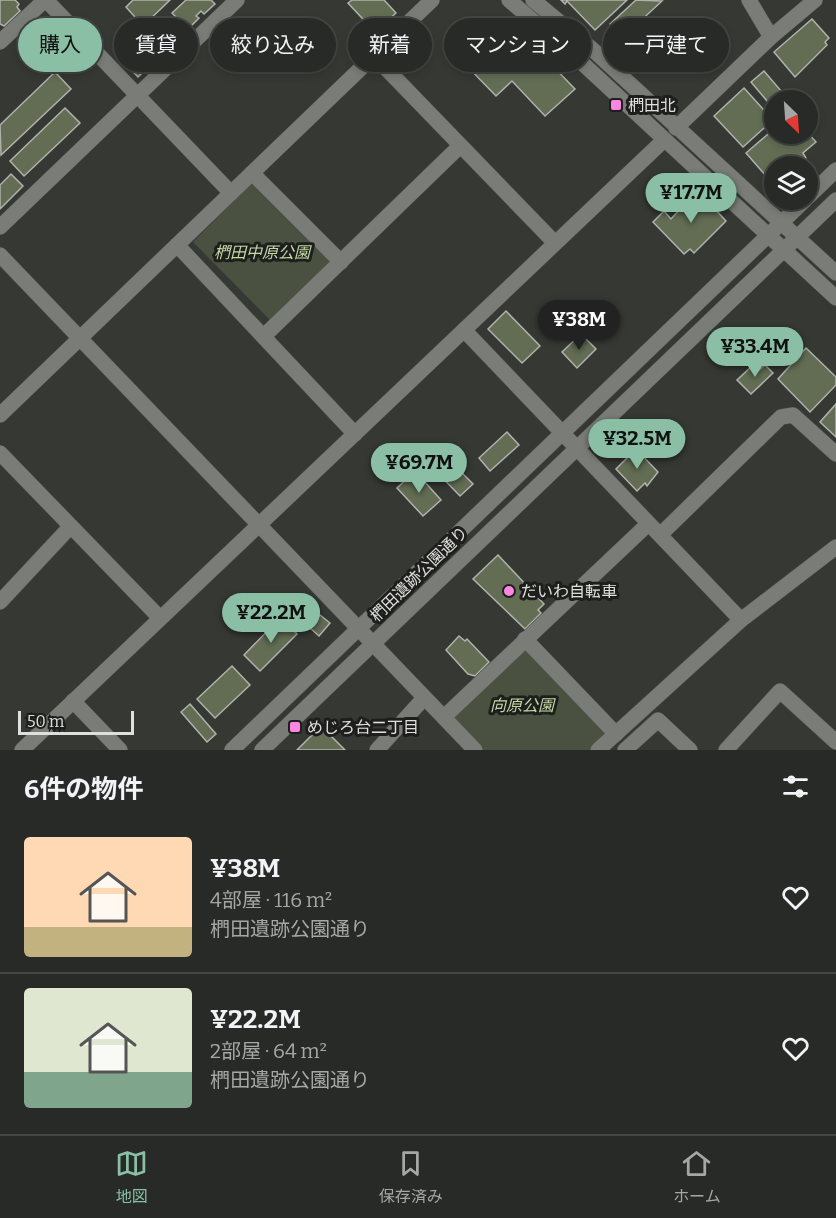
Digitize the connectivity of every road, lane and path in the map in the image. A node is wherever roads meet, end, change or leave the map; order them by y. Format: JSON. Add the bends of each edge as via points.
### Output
{"nodes":[{"id":1,"x":45,"y":0,"type":"edge"},
{"id":2,"x":237,"y":0,"type":"edge"},
{"id":3,"x":432,"y":0,"type":"edge"},
{"id":4,"x":509,"y":0,"type":"edge"},
{"id":5,"x":533,"y":0,"type":"edge"},
{"id":6,"x":749,"y":0,"type":"edge"},
{"id":7,"x":815,"y":0,"type":"edge"},
{"id":8,"x":413,"y":18,"type":"edge"},
{"id":9,"x":771,"y":37,"type":"junction"},
{"id":10,"x":0,"y":42,"type":"edge"},
{"id":11,"x":357,"y":72,"type":"edge"},
{"id":12,"x":389,"y":72,"type":"edge"},
{"id":13,"x":136,"y":96,"type":"junction"},
{"id":14,"x":676,"y":128,"type":"junction"},
{"id":15,"x":664,"y":140,"type":"junction"},
{"id":16,"x":460,"y":146,"type":"junction"},
{"id":17,"x":836,"y":170,"type":"edge"},
{"id":18,"x":252,"y":173,"type":"junction"},
{"id":19,"x":818,"y":187,"type":"edge"},
{"id":20,"x":231,"y":193,"type":"junction"},
{"id":21,"x":836,"y":200,"type":"edge"},
{"id":22,"x":794,"y":210,"type":"edge"},
{"id":23,"x":781,"y":222,"type":"junction"},
{"id":24,"x":0,"y":227,"type":"edge"},
{"id":25,"x":768,"y":234,"type":"junction"},
{"id":26,"x":797,"y":237,"type":"junction"},
{"id":27,"x":555,"y":243,"type":"junction"},
{"id":28,"x":177,"y":245,"type":"junction"},
{"id":29,"x":783,"y":249,"type":"junction"},
{"id":30,"x":0,"y":255,"type":"edge"},
{"id":31,"x":341,"y":262,"type":"junction"},
{"id":32,"x":836,"y":273,"type":"edge"},
{"id":33,"x":836,"y":298,"type":"edge"},
{"id":34,"x":464,"y":330,"type":"junction"},
{"id":35,"x":265,"y":335,"type":"junction"},
{"id":36,"x":80,"y":338,"type":"junction"},
{"id":37,"x":0,"y":415,"type":"edge"},
{"id":38,"x":355,"y":434,"type":"junction"},
{"id":39,"x":562,"y":434,"type":"junction"},
{"id":40,"x":576,"y":448,"type":"junction"},
{"id":41,"x":0,"y":453,"type":"edge"},
{"id":42,"x":836,"y":454,"type":"edge"},
{"id":43,"x":648,"y":524,"type":"junction"},
{"id":44,"x":260,"y":525,"type":"junction"},
{"id":45,"x":70,"y":527,"type":"junction"},
{"id":46,"x":660,"y":536,"type":"junction"},
{"id":47,"x":836,"y":547,"type":"edge"},
{"id":48,"x":0,"y":602,"type":"edge"},
{"id":49,"x":160,"y":618,"type":"junction"},
{"id":50,"x":741,"y":620,"type":"junction"},
{"id":51,"x":357,"y":628,"type":"junction"},
{"id":52,"x":525,"y":639,"type":"junction"},
{"id":53,"x":372,"y":644,"type":"junction"},
{"id":54,"x":424,"y":698,"type":"junction"},
{"id":55,"x":73,"y":701,"type":"junction"},
{"id":56,"x":444,"y":717,"type":"junction"},
{"id":57,"x":616,"y":734,"type":"junction"},
{"id":58,"x":836,"y":742,"type":"edge"},
{"id":59,"x":22,"y":750,"type":"edge"},
{"id":60,"x":120,"y":750,"type":"edge"},
{"id":61,"x":232,"y":750,"type":"edge"},
{"id":62,"x":262,"y":750,"type":"edge"},
{"id":63,"x":377,"y":750,"type":"edge"},
{"id":64,"x":475,"y":750,"type":"edge"},
{"id":65,"x":598,"y":750,"type":"edge"},
{"id":66,"x":625,"y":750,"type":"edge"},
{"id":67,"x":690,"y":750,"type":"edge"},
{"id":68,"x":726,"y":750,"type":"edge"}],
"edges":[{"from":1,"to":10,"type":"street"},
{"from":1,"to":13,"type":"street"},
{"from":2,"to":13,"type":"street"},
{"from":3,"to":8,"type":"street"},
{"from":4,"to":15,"type":"street"},
{"from":5,"to":14,"type":"street"},
{"from":6,"to":9,"type":"street"},
{"from":7,"to":9,"type":"street"},
{"from":9,"to":14,"type":"street"},
{"from":11,"to":18,"type":"street"},
{"from":12,"to":16,"type":"street"},
{"from":13,"to":20,"type":"street"},
{"from":13,"to":24,"type":"street"},
{"from":14,"to":23,"type":"street"},
{"from":15,"to":25,"type":"street"},
{"from":15,"to":27,"type":"street"},
{"from":16,"to":27,"type":"street"},
{"from":16,"to":31,"type":"street"},
{"from":17,"to":19,"type":"street","name":"椚田遺跡公園通り"},
{"from":18,"to":20,"type":"street"},
{"from":18,"to":31,"type":"street"},
{"from":20,"to":28,"type":"street"},
{"from":21,"to":26,"type":"street","name":"椚田遺跡公園通り"},
{"from":22,"to":23,"type":"street","name":"椚田遺跡公園通り"},
{"from":23,"to":25,"type":"street","name":"椚田遺跡公園通り"},
{"from":23,"to":26,"type":"street"},
{"from":25,"to":29,"type":"street"},
{"from":25,"to":39,"type":"street","name":"椚田遺跡公園通り"},
{"from":26,"to":29,"type":"street","name":"椚田遺跡公園通り"},
{"from":26,"to":32,"type":"street"},
{"from":27,"to":34,"type":"street"},
{"from":28,"to":35,"type":"street"},
{"from":28,"to":36,"type":"street"},
{"from":29,"to":33,"type":"street"},
{"from":29,"to":40,"type":"street","name":"椚田遺跡公園通り"},
{"from":30,"to":36,"type":"street"},
{"from":31,"to":35,"type":"street"},
{"from":34,"to":38,"type":"street"},
{"from":34,"to":39,"type":"street"},
{"from":35,"to":38,"type":"street"},
{"from":36,"to":37,"type":"street"},
{"from":36,"to":44,"type":"street"},
{"from":38,"to":44,"type":"street"},
{"from":39,"to":40,"type":"street"},
{"from":39,"to":51,"type":"street","name":"椚田遺跡公園通り"},
{"from":40,"to":43,"type":"street"},
{"from":40,"to":53,"type":"street","name":"椚田遺跡公園通り"},
{"from":41,"to":45,"type":"street"},
{"from":42,"to":46,"type":"street","via":[[793,415],[781,417]]},
{"from":43,"to":46,"type":"street"},
{"from":43,"to":52,"type":"street"},
{"from":44,"to":49,"type":"street"},
{"from":44,"to":51,"type":"street"},
{"from":45,"to":48,"type":"street"},
{"from":45,"to":49,"type":"street"},
{"from":46,"to":50,"type":"street"},
{"from":47,"to":50,"type":"street"},
{"from":49,"to":55,"type":"street"},
{"from":50,"to":57,"type":"street"},
{"from":51,"to":53,"type":"street"},
{"from":51,"to":61,"type":"street","name":"椚田遺跡公園通り"},
{"from":52,"to":56,"type":"street"},
{"from":52,"to":57,"type":"street"},
{"from":53,"to":54,"type":"street"},
{"from":53,"to":62,"type":"street","name":"椚田遺跡公園通り"},
{"from":54,"to":56,"type":"street"},
{"from":54,"to":63,"type":"street"},
{"from":55,"to":59,"type":"street"},
{"from":55,"to":60,"type":"street"},
{"from":56,"to":64,"type":"street"},
{"from":57,"to":65,"type":"street"},
{"from":58,"to":68,"type":"street","via":[[780,692]]},
{"from":66,"to":67,"type":"street","via":[[658,720]]}]}
